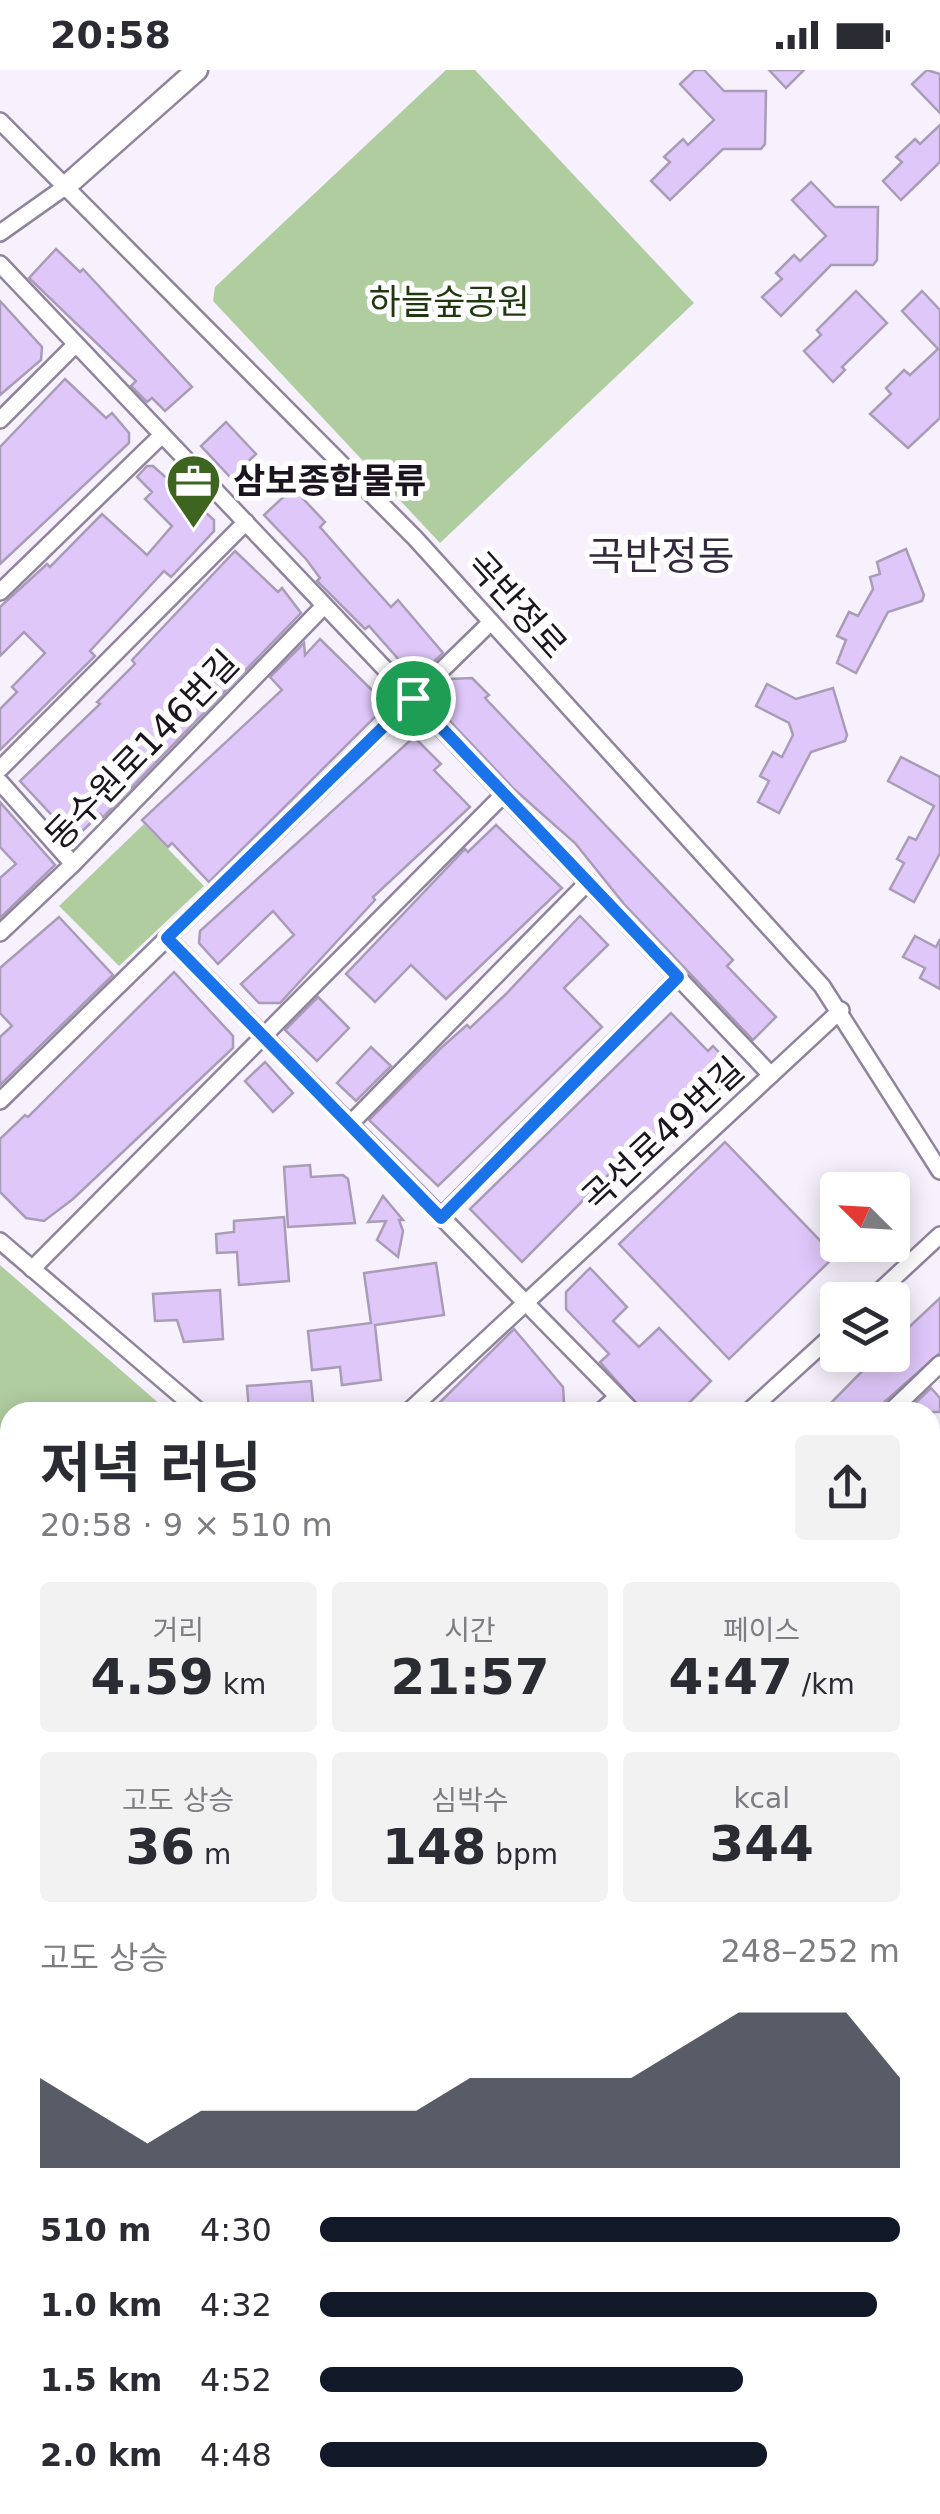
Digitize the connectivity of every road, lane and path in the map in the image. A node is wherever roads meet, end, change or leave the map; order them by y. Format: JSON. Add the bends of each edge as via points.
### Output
{"nodes":[{"id":1,"x":197,"y":70,"type":"edge"},
{"id":2,"x":0,"y":121,"type":"edge"},
{"id":3,"x":65,"y":186,"type":"junction"},
{"id":4,"x":0,"y":232,"type":"edge"},
{"id":5,"x":0,"y":264,"type":"edge"},
{"id":6,"x":76,"y":344,"type":"junction"},
{"id":7,"x":0,"y":420,"type":"edge"},
{"id":8,"x":162,"y":434,"type":"junction"},
{"id":9,"x":246,"y":522,"type":"junction"},
{"id":10,"x":0,"y":592,"type":"edge"},
{"id":11,"x":324,"y":606,"type":"junction"},
{"id":12,"x":491,"y":622,"type":"junction"},
{"id":13,"x":413,"y":698,"type":"junction"},
{"id":14,"x":0,"y":769,"type":"edge"},
{"id":15,"x":0,"y":782,"type":"edge"},
{"id":16,"x":504,"y":794,"type":"junction"},
{"id":17,"x":73,"y":864,"type":"junction"},
{"id":18,"x":588,"y":882,"type":"junction"},
{"id":19,"x":0,"y":933,"type":"edge"},
{"id":20,"x":167,"y":938,"type":"junction"},
{"id":21,"x":678,"y":977,"type":"junction"},
{"id":22,"x":840,"y":1010,"type":"junction"},
{"id":23,"x":263,"y":1036,"type":"junction"},
{"id":24,"x":771,"y":1075,"type":"junction"},
{"id":25,"x":0,"y":1101,"type":"edge"},
{"id":26,"x":350,"y":1124,"type":"junction"},
{"id":27,"x":940,"y":1171,"type":"edge"},
{"id":28,"x":441,"y":1218,"type":"junction"},
{"id":29,"x":940,"y":1236,"type":"edge"},
{"id":30,"x":0,"y":1242,"type":"edge"},
{"id":31,"x":32,"y":1269,"type":"junction"},
{"id":32,"x":890,"y":1282,"type":"edge"},
{"id":33,"x":526,"y":1303,"type":"junction"},
{"id":34,"x":820,"y":1346,"type":"edge"},
{"id":35,"x":940,"y":1364,"type":"edge"},
{"id":36,"x":617,"y":1396,"type":"junction"},
{"id":37,"x":188,"y":1402,"type":"edge"},
{"id":38,"x":419,"y":1402,"type":"edge"},
{"id":39,"x":611,"y":1402,"type":"edge"},
{"id":40,"x":623,"y":1402,"type":"edge"},
{"id":41,"x":759,"y":1402,"type":"edge"},
{"id":42,"x":900,"y":1402,"type":"edge"}],
"edges":[{"from":1,"to":3,"type":"street"},
{"from":2,"to":3,"type":"street","name":"곡반정로"},
{"from":3,"to":4,"type":"street"},
{"from":3,"to":12,"type":"street","name":"곡반정로"},
{"from":5,"to":6,"type":"street"},
{"from":6,"to":7,"type":"street"},
{"from":6,"to":8,"type":"street"},
{"from":8,"to":9,"type":"street"},
{"from":8,"to":10,"type":"street"},
{"from":9,"to":11,"type":"street"},
{"from":9,"to":14,"type":"street"},
{"from":11,"to":13,"type":"street"},
{"from":11,"to":17,"type":"street","name":"동수원로146번길"},
{"from":12,"to":13,"type":"street"},
{"from":12,"to":22,"type":"street","name":"곡반정로"},
{"from":13,"to":16,"type":"street"},
{"from":13,"to":20,"type":"street"},
{"from":15,"to":17,"type":"street"},
{"from":16,"to":18,"type":"street"},
{"from":16,"to":23,"type":"street"},
{"from":17,"to":19,"type":"street","name":"동수원로146번길"},
{"from":18,"to":21,"type":"street"},
{"from":18,"to":26,"type":"street"},
{"from":20,"to":23,"type":"street"},
{"from":20,"to":25,"type":"street"},
{"from":21,"to":24,"type":"street"},
{"from":21,"to":28,"type":"street"},
{"from":22,"to":24,"type":"street","name":"곡선로49번길"},
{"from":22,"to":27,"type":"street","name":"곡반정로"},
{"from":23,"to":26,"type":"street"},
{"from":23,"to":31,"type":"street"},
{"from":24,"to":33,"type":"street","name":"곡선로49번길"},
{"from":26,"to":28,"type":"street"},
{"from":28,"to":33,"type":"street"},
{"from":29,"to":32,"type":"street"},
{"from":30,"to":31,"type":"street"},
{"from":31,"to":37,"type":"street"},
{"from":33,"to":36,"type":"street"},
{"from":33,"to":38,"type":"street","name":"곡선로49번길"},
{"from":34,"to":41,"type":"street"},
{"from":35,"to":42,"type":"street"},
{"from":36,"to":39,"type":"street"},
{"from":36,"to":40,"type":"street"}]}
